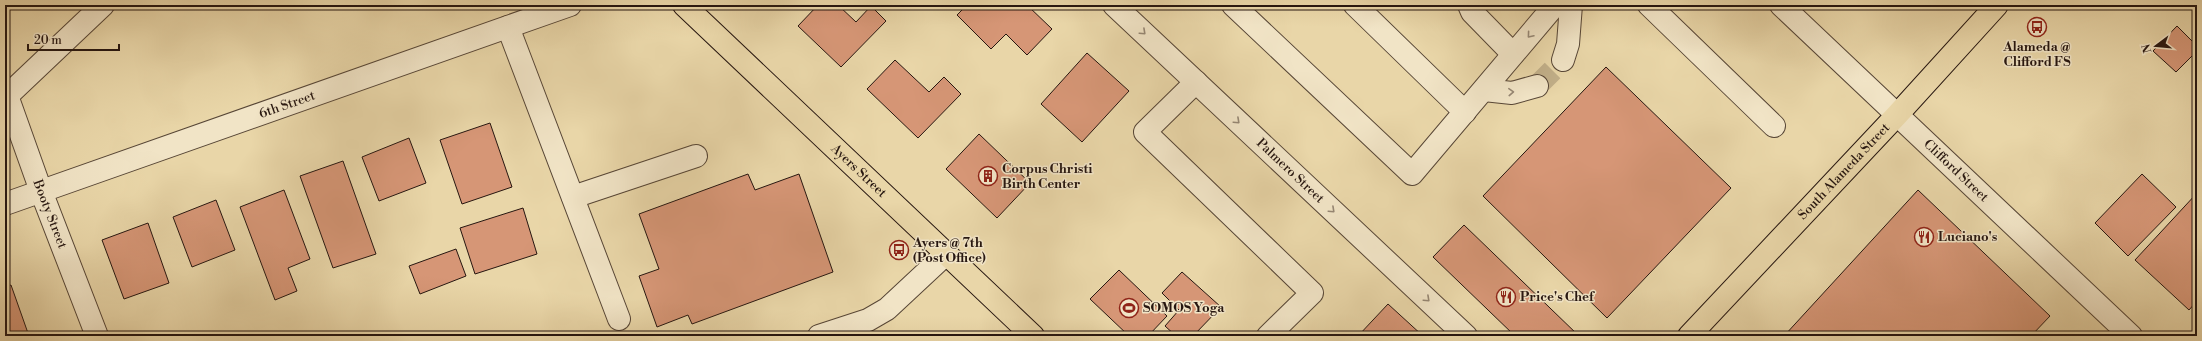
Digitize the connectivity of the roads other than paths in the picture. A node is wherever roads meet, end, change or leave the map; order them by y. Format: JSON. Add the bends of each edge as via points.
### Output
{"nodes":[{"id":1,"x":103,"y":5,"type":"edge"},
{"id":2,"x":570,"y":5,"type":"edge"},
{"id":3,"x":684,"y":5,"type":"edge"},
{"id":4,"x":1233,"y":5,"type":"edge"},
{"id":5,"x":1355,"y":5,"type":"edge"},
{"id":6,"x":1468,"y":5,"type":"edge"},
{"id":7,"x":1555,"y":5,"type":"edge"},
{"id":8,"x":1571,"y":5,"type":"edge"},
{"id":9,"x":1648,"y":5,"type":"edge"},
{"id":10,"x":1781,"y":5,"type":"edge"},
{"id":11,"x":1997,"y":5,"type":"edge"},
{"id":12,"x":1118,"y":6,"type":"edge"},
{"id":13,"x":508,"y":27,"type":"junction"},
{"id":14,"x":1513,"y":54,"type":"junction"},
{"id":15,"x":1564,"y":60,"type":"tunnel mouth"},
{"id":16,"x":1196,"y":82,"type":"junction"},
{"id":17,"x":1537,"y":86,"type":"tunnel mouth"},
{"id":18,"x":1484,"y":90,"type":"junction"},
{"id":19,"x":6,"y":93,"type":"edge"},
{"id":20,"x":1465,"y":112,"type":"junction"},
{"id":21,"x":1898,"y":114,"type":"junction"},
{"id":22,"x":1774,"y":126,"type":"dead end"},
{"id":23,"x":696,"y":156,"type":"dead end"},
{"id":24,"x":41,"y":191,"type":"junction"},
{"id":25,"x":573,"y":197,"type":"junction"},
{"id":26,"x":5,"y":204,"type":"edge"},
{"id":27,"x":946,"y":254,"type":"junction"},
{"id":28,"x":619,"y":319,"type":"dead end"},
{"id":29,"x":2118,"y":332,"type":"edge"},
{"id":30,"x":98,"y":336,"type":"edge"},
{"id":31,"x":819,"y":336,"type":"edge"},
{"id":32,"x":1034,"y":336,"type":"edge"},
{"id":33,"x":1268,"y":336,"type":"edge"},
{"id":34,"x":1466,"y":336,"type":"edge"},
{"id":35,"x":1690,"y":336,"type":"edge"}],
"edges":[{"from":1,"to":19,"type":"street"},
{"from":2,"to":13,"type":"street","name":"6th Street"},
{"from":3,"to":27,"type":"main road","name":"Ayers Street"},
{"from":4,"to":20,"type":"street","via":[[1412,174]]},
{"from":5,"to":20,"type":"street"},
{"from":6,"to":14,"type":"street"},
{"from":7,"to":14,"type":"street","one_way":true},
{"from":8,"to":15,"type":"street"},
{"from":9,"to":22,"type":"street"},
{"from":10,"to":21,"type":"street","name":"Clifford Street"},
{"from":11,"to":21,"type":"main road","name":"South Alameda Street"},
{"from":12,"to":16,"type":"street","name":"Palmero Street","one_way":true},
{"from":13,"to":24,"type":"street","name":"6th Street"},
{"from":13,"to":25,"type":"street"},
{"from":14,"to":18,"type":"street"},
{"from":16,"to":33,"type":"street","via":[[1145,132],[1312,293]]},
{"from":16,"to":34,"type":"street","name":"Palmero Street","one_way":true},
{"from":18,"to":17,"type":"street","one_way":true,"via":[[1512,93]]},
{"from":18,"to":20,"type":"street"},
{"from":19,"to":24,"type":"street","name":"Booty Street"},
{"from":21,"to":29,"type":"street","name":"Clifford Street"},
{"from":21,"to":35,"type":"main road","name":"South Alameda Street"},
{"from":23,"to":25,"type":"street"},
{"from":24,"to":26,"type":"street","name":"6th Street"},
{"from":24,"to":30,"type":"street","name":"Booty Street"},
{"from":25,"to":28,"type":"street"},
{"from":27,"to":31,"type":"street","via":[[881,313],[868,320]]},
{"from":27,"to":32,"type":"main road","name":"Ayers Street"}]}
